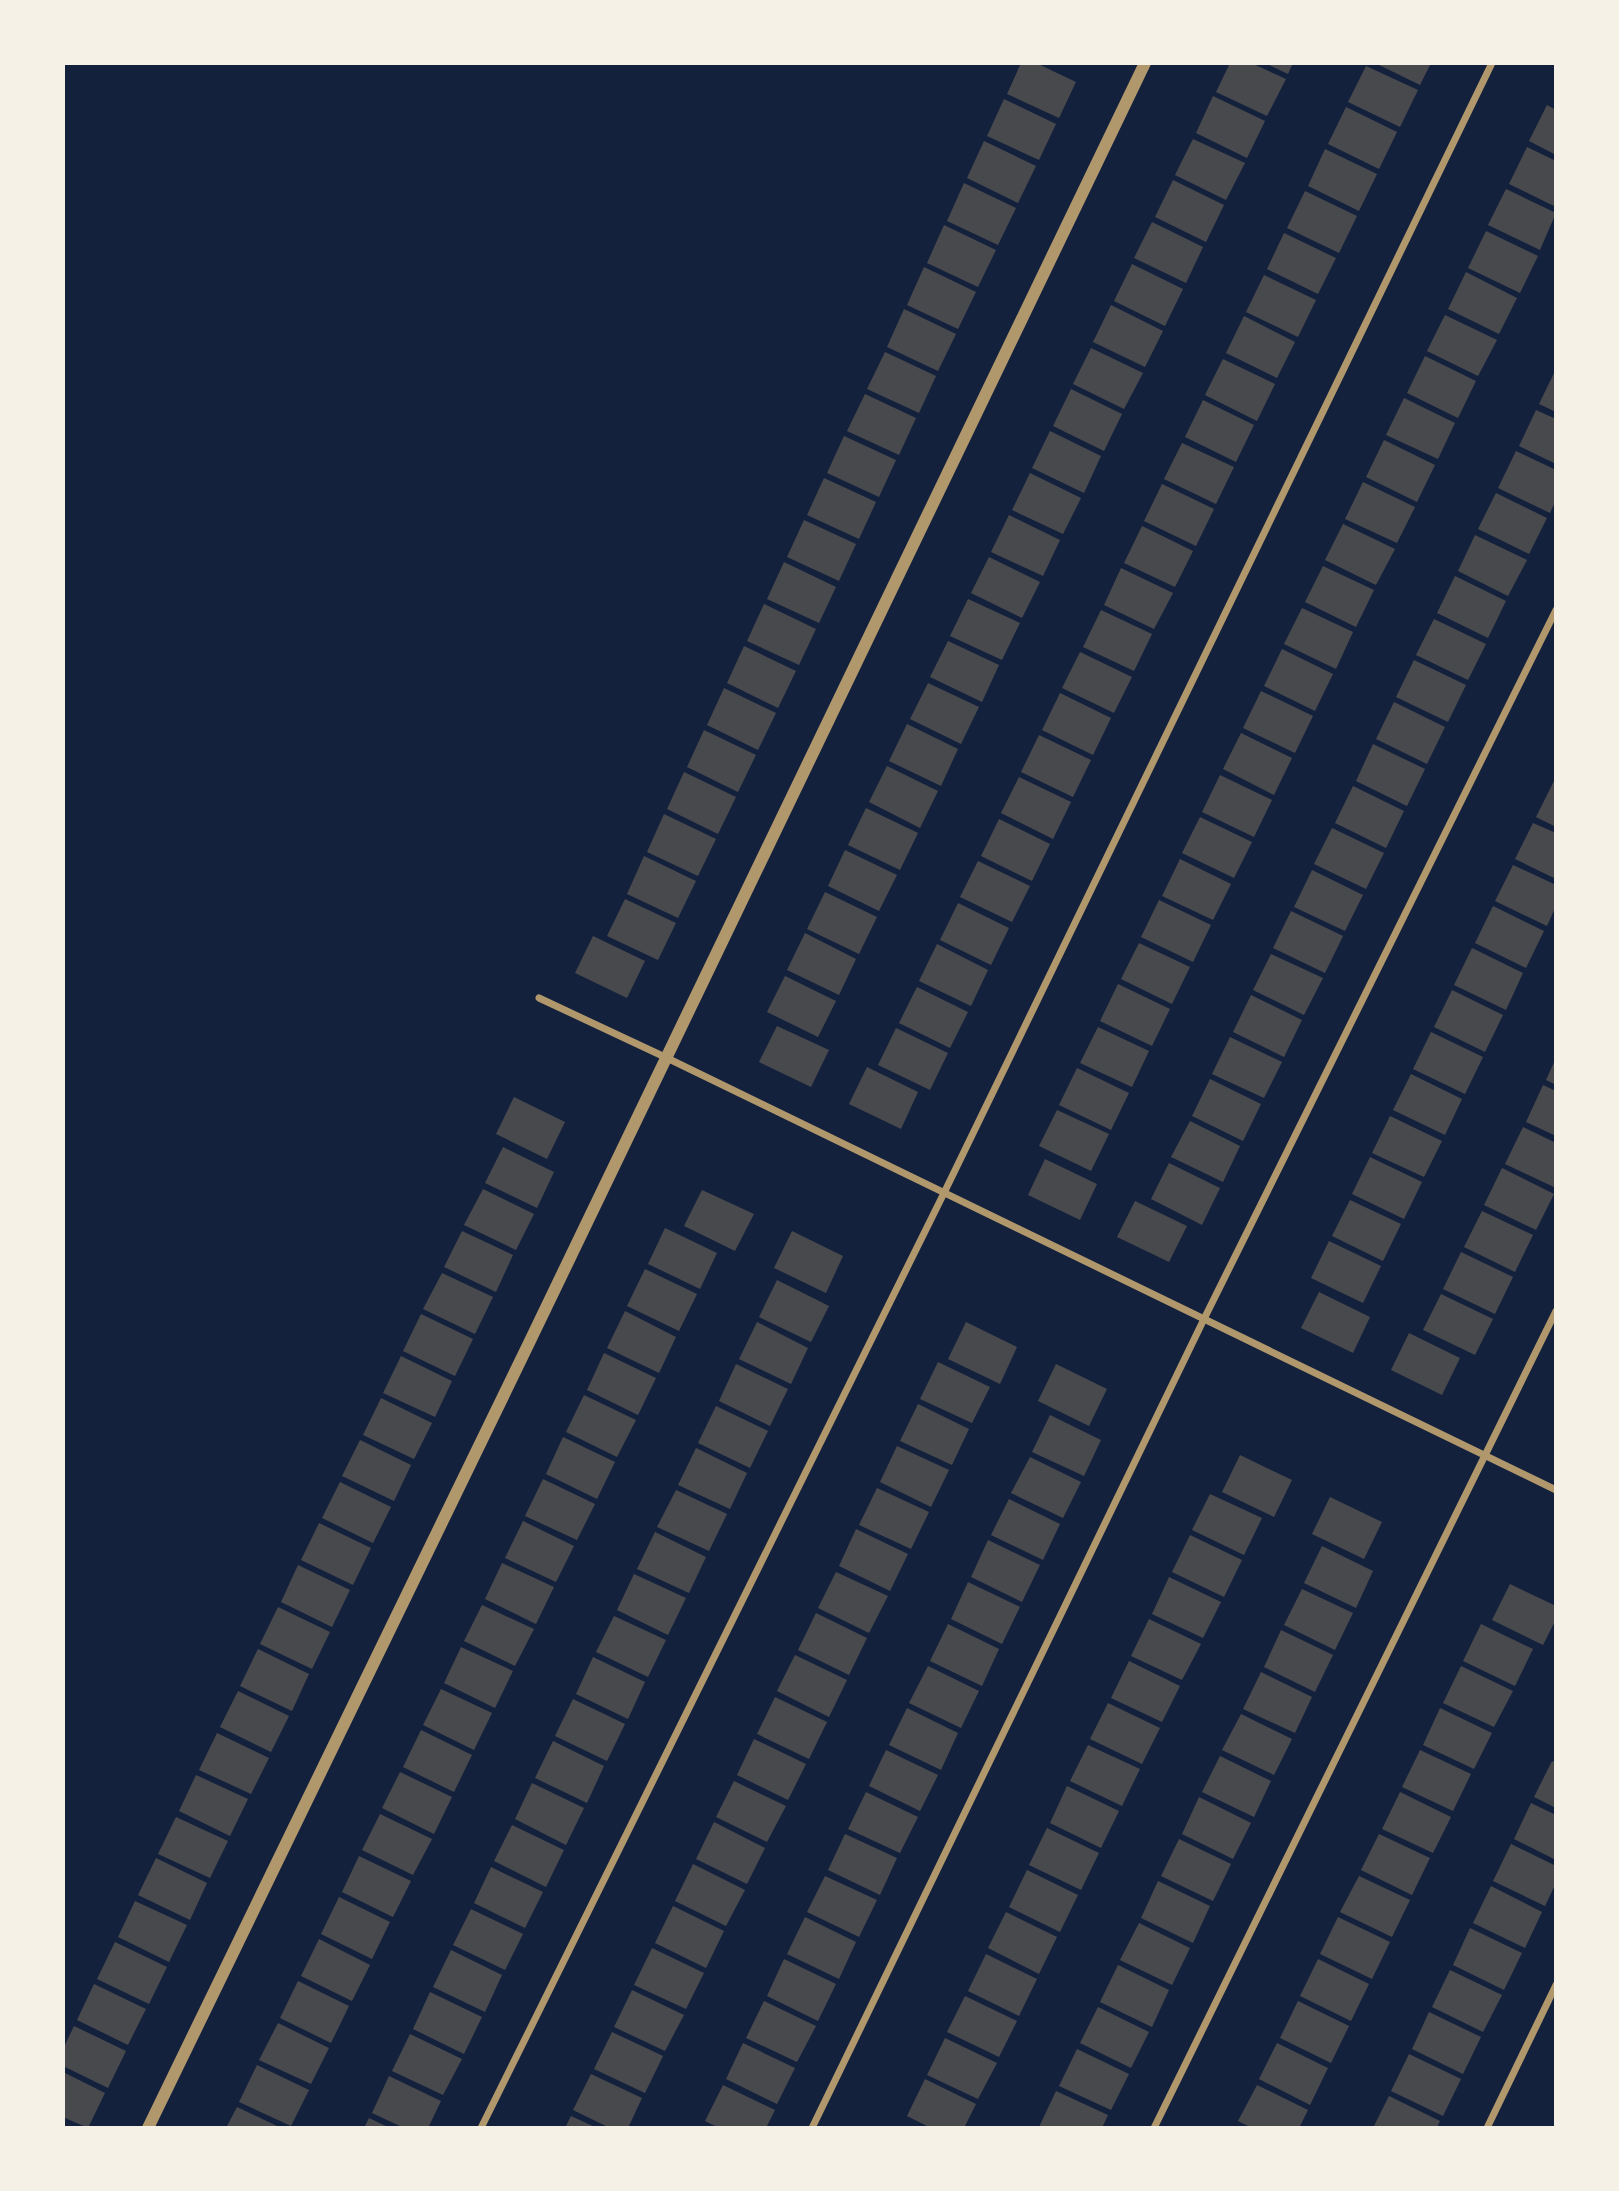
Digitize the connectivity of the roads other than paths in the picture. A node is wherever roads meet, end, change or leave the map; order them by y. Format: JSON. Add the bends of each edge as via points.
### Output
{"nodes":[{"id":1,"x":1145,"y":63,"type":"edge"},
{"id":2,"x":1492,"y":63,"type":"edge"},
{"id":3,"x":1556,"y":610,"type":"edge"},
{"id":4,"x":539,"y":998,"type":"dead end"},
{"id":5,"x":667,"y":1058,"type":"junction"},
{"id":6,"x":944,"y":1193,"type":"junction"},
{"id":7,"x":1556,"y":1311,"type":"edge"},
{"id":8,"x":1204,"y":1319,"type":"junction"},
{"id":9,"x":1485,"y":1455,"type":"junction"},
{"id":10,"x":1556,"y":1490,"type":"edge"},
{"id":11,"x":1556,"y":1985,"type":"edge"},
{"id":12,"x":148,"y":2128,"type":"edge"},
{"id":13,"x":481,"y":2128,"type":"edge"},
{"id":14,"x":812,"y":2128,"type":"edge"},
{"id":15,"x":1154,"y":2128,"type":"edge"},
{"id":16,"x":1487,"y":2128,"type":"edge"}],
"edges":[{"from":1,"to":5,"type":"street"},
{"from":2,"to":6,"type":"street"},
{"from":3,"to":8,"type":"street"},
{"from":4,"to":5,"type":"street"},
{"from":5,"to":6,"type":"street"},
{"from":5,"to":12,"type":"street"},
{"from":6,"to":8,"type":"street"},
{"from":6,"to":13,"type":"street"},
{"from":7,"to":9,"type":"street"},
{"from":8,"to":9,"type":"street"},
{"from":8,"to":14,"type":"street"},
{"from":9,"to":10,"type":"street"},
{"from":9,"to":15,"type":"street"},
{"from":11,"to":16,"type":"street"}]}
